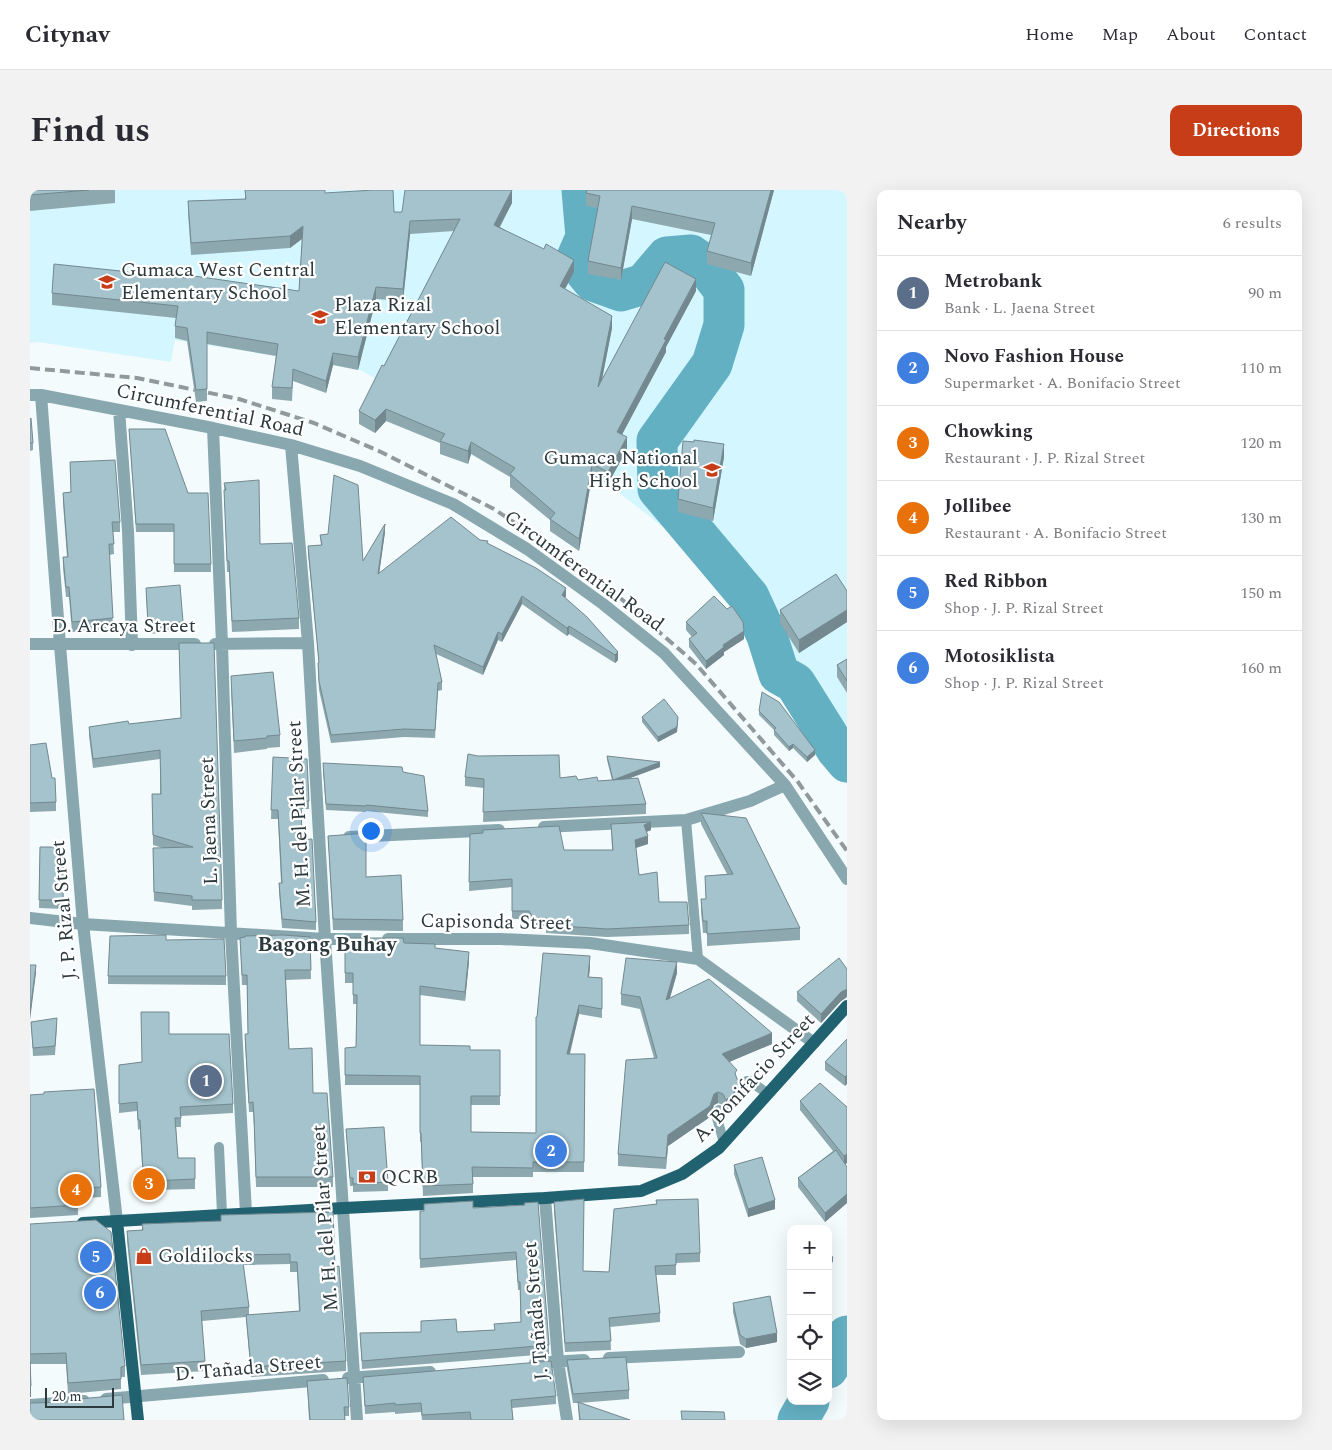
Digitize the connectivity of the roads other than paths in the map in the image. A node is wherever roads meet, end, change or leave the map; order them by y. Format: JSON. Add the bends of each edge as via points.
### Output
{"nodes":[{"id":1,"x":35,"y":395,"type":"edge"},
{"id":2,"x":119,"y":410,"type":"junction"},
{"id":3,"x":213,"y":428,"type":"junction"},
{"id":4,"x":291,"y":445,"type":"junction"},
{"id":5,"x":308,"y":642,"type":"junction"},
{"id":6,"x":30,"y":644,"type":"edge"},
{"id":7,"x":222,"y":644,"type":"junction"},
{"id":8,"x":60,"y":645,"type":"junction"},
{"id":9,"x":132,"y":645,"type":"junction"},
{"id":10,"x":785,"y":785,"type":"junction"},
{"id":11,"x":686,"y":820,"type":"junction"},
{"id":12,"x":528,"y":828,"type":"edge"},
{"id":13,"x":508,"y":829,"type":"edge"},
{"id":14,"x":330,"y":838,"type":"junction"},
{"id":15,"x":847,"y":879,"type":"edge"},
{"id":16,"x":30,"y":918,"type":"edge"},
{"id":17,"x":83,"y":924,"type":"junction"},
{"id":18,"x":231,"y":933,"type":"junction"},
{"id":19,"x":325,"y":939,"type":"junction"},
{"id":20,"x":698,"y":958,"type":"junction"},
{"id":21,"x":847,"y":1006,"type":"edge"},
{"id":22,"x":814,"y":1043,"type":"junction"},
{"id":23,"x":742,"y":1086,"type":"edge"},
{"id":24,"x":768,"y":1094,"type":"junction"},
{"id":25,"x":719,"y":1110,"type":"dead end"},
{"id":26,"x":724,"y":1143,"type":"junction"},
{"id":27,"x":219,"y":1147,"type":"dead end"},
{"id":28,"x":545,"y":1198,"type":"junction"},
{"id":29,"x":344,"y":1208,"type":"junction"},
{"id":30,"x":246,"y":1213,"type":"junction"},
{"id":31,"x":222,"y":1214,"type":"junction"},
{"id":32,"x":117,"y":1221,"type":"junction"},
{"id":33,"x":69,"y":1224,"type":"edge"},
{"id":34,"x":739,"y":1352,"type":"dead end"},
{"id":35,"x":558,"y":1361,"type":"junction"},
{"id":36,"x":520,"y":1364,"type":"edge"},
{"id":37,"x":442,"y":1370,"type":"edge"},
{"id":38,"x":354,"y":1378,"type":"junction"},
{"id":39,"x":135,"y":1396,"type":"junction"},
{"id":40,"x":30,"y":1405,"type":"edge"},
{"id":41,"x":138,"y":1420,"type":"edge"},
{"id":42,"x":356,"y":1420,"type":"edge"},
{"id":43,"x":568,"y":1420,"type":"edge"}],
"edges":[{"from":1,"to":2,"type":"street","name":"Circumferential Road"},
{"from":1,"to":8,"type":"street","name":"J. P. Rizal Street"},
{"from":2,"to":3,"type":"street","name":"Circumferential Road"},
{"from":2,"to":9,"type":"street"},
{"from":3,"to":4,"type":"street","name":"Circumferential Road"},
{"from":3,"to":7,"type":"street","name":"L. Jaena Street"},
{"from":4,"to":5,"type":"street","name":"M. H. del Pilar Street"},
{"from":4,"to":10,"type":"street","name":"Circumferential Road","via":[[360,466],[453,504],[527,549],[664,653]]},
{"from":5,"to":7,"type":"street","name":"D. Arcaya Street"},
{"from":5,"to":14,"type":"street","name":"M. H. del Pilar Street"},
{"from":6,"to":8,"type":"street","name":"D. Arcaya Street"},
{"from":7,"to":9,"type":"street","name":"D. Arcaya Street"},
{"from":7,"to":18,"type":"street","name":"L. Jaena Street"},
{"from":8,"to":9,"type":"street","name":"D. Arcaya Street"},
{"from":8,"to":17,"type":"street","name":"J. P. Rizal Street"},
{"from":10,"to":11,"type":"street","via":[[750,801]]},
{"from":10,"to":15,"type":"street","name":"Circumferential Road"},
{"from":11,"to":12,"type":"street"},
{"from":11,"to":20,"type":"lane"},
{"from":13,"to":14,"type":"street"},
{"from":14,"to":19,"type":"street","name":"M. H. del Pilar Street"},
{"from":16,"to":17,"type":"street","name":"Capisonda Street"},
{"from":17,"to":18,"type":"street","name":"Capisonda Street"},
{"from":17,"to":32,"type":"street","name":"J. P. Rizal Street"},
{"from":18,"to":19,"type":"street","name":"Capisonda Street"},
{"from":18,"to":30,"type":"street","name":"L. Jaena Street"},
{"from":19,"to":20,"type":"street","name":"Capisonda Street","via":[[500,939],[590,943]]},
{"from":19,"to":29,"type":"street","name":"M. H. del Pilar Street"},
{"from":20,"to":22,"type":"street","name":"Capisonda Street"},
{"from":21,"to":22,"type":"main road","name":"A. Bonifacio Street"},
{"from":22,"to":24,"type":"main road","name":"A. Bonifacio Street"},
{"from":23,"to":24,"type":"lane","via":[[750,1081]]},
{"from":24,"to":26,"type":"main road","name":"A. Bonifacio Street"},
{"from":25,"to":26,"type":"lane","via":[[717,1118]]},
{"from":26,"to":28,"type":"main road","name":"A. Bonifacio Street","via":[[682,1174],[641,1191]]},
{"from":27,"to":31,"type":"lane"},
{"from":28,"to":29,"type":"main road","name":"A. Bonifacio Street"},
{"from":28,"to":35,"type":"street","name":"J. Tañada Street"},
{"from":29,"to":30,"type":"main road","name":"A. Bonifacio Street"},
{"from":29,"to":38,"type":"street","name":"M. H. del Pilar Street"},
{"from":30,"to":31,"type":"main road","name":"A. Bonifacio Street"},
{"from":31,"to":32,"type":"main road","name":"A. Bonifacio Street"},
{"from":32,"to":33,"type":"main road","name":"A. Bonifacio Street"},
{"from":32,"to":39,"type":"main road","name":"J. P. Rizal Street"},
{"from":34,"to":35,"type":"street"},
{"from":35,"to":36,"type":"street"},
{"from":35,"to":43,"type":"street","name":"J. Tañada Street"},
{"from":37,"to":38,"type":"street","name":"D. Tañada Street"},
{"from":38,"to":39,"type":"street","name":"D. Tañada Street"},
{"from":38,"to":42,"type":"street","name":"M. H. del Pilar Street"},
{"from":39,"to":40,"type":"street","name":"D. Tañada Street"},
{"from":39,"to":41,"type":"main road","name":"J. P. Rizal Street"}]}
